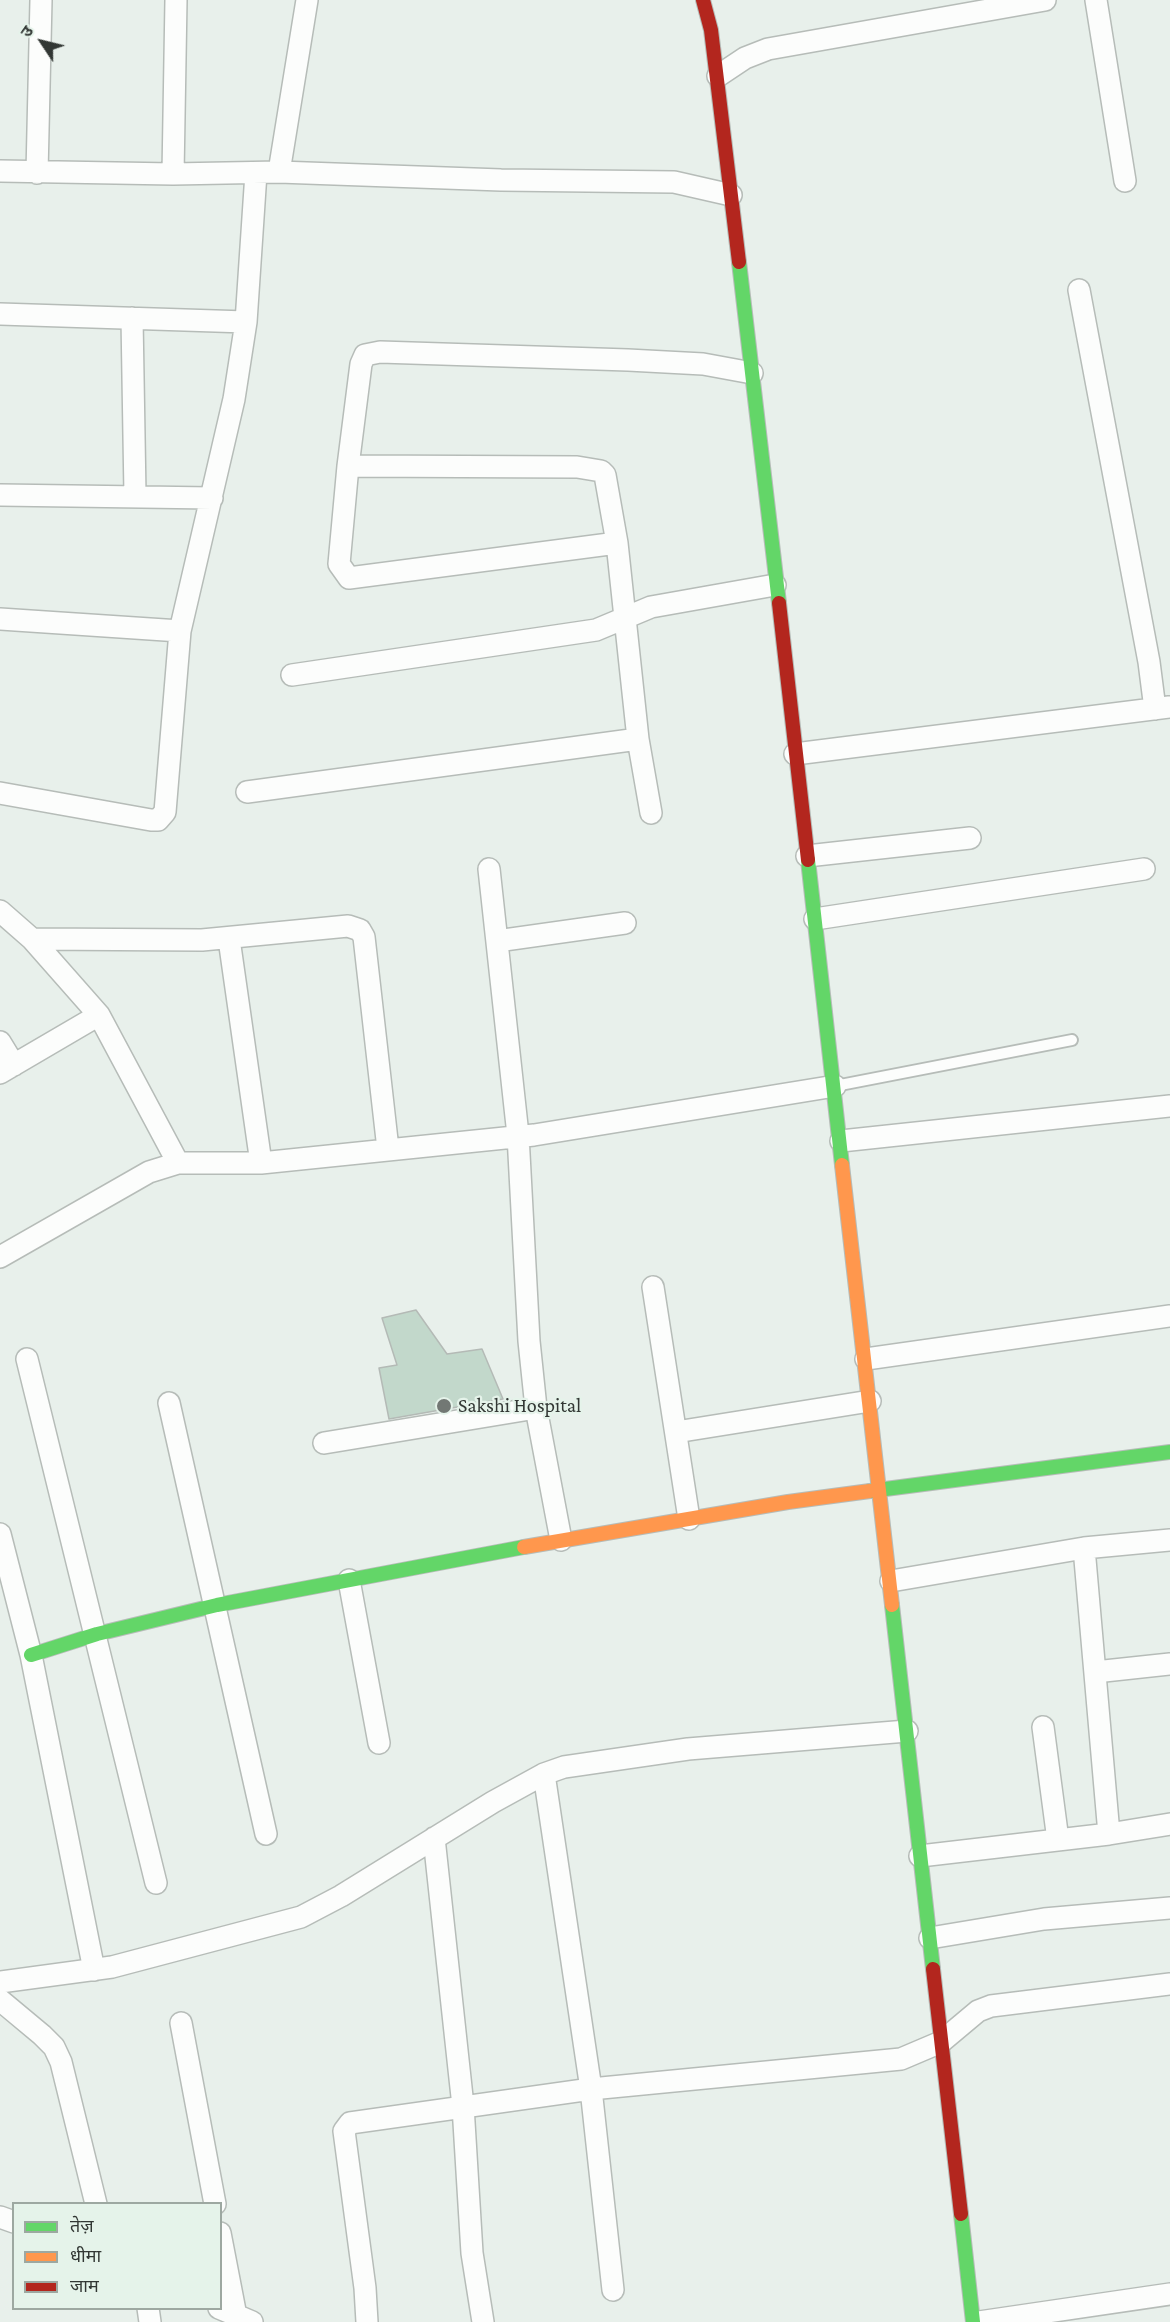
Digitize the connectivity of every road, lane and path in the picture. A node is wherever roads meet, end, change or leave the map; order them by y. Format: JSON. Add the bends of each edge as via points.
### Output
{"nodes":[{"id":1,"x":41,"y":0,"type":"edge"},
{"id":2,"x":176,"y":0,"type":"edge"},
{"id":3,"x":307,"y":0,"type":"edge"},
{"id":4,"x":703,"y":0,"type":"edge"},
{"id":5,"x":714,"y":0,"type":"edge"},
{"id":6,"x":1045,"y":0,"type":"edge"},
{"id":7,"x":1096,"y":0,"type":"edge"},
{"id":8,"x":985,"y":6,"type":"edge"},
{"id":9,"x":711,"y":30,"type":"junction"},
{"id":10,"x":718,"y":76,"type":"junction"},
{"id":11,"x":0,"y":171,"type":"edge"},
{"id":12,"x":279,"y":172,"type":"junction"},
{"id":13,"x":37,"y":173,"type":"junction"},
{"id":14,"x":256,"y":173,"type":"junction"},
{"id":15,"x":173,"y":174,"type":"junction"},
{"id":16,"x":1125,"y":181,"type":"dead end"},
{"id":17,"x":731,"y":195,"type":"junction"},
{"id":18,"x":1079,"y":290,"type":"dead end"},
{"id":19,"x":0,"y":314,"type":"edge"},
{"id":20,"x":132,"y":318,"type":"junction"},
{"id":21,"x":246,"y":322,"type":"junction"},
{"id":22,"x":753,"y":373,"type":"junction"},
{"id":23,"x":348,"y":466,"type":"junction"},
{"id":24,"x":0,"y":495,"type":"edge"},
{"id":25,"x":135,"y":495,"type":"junction"},
{"id":26,"x":212,"y":498,"type":"junction"},
{"id":27,"x":617,"y":543,"type":"junction"},
{"id":28,"x":775,"y":585,"type":"junction"},
{"id":29,"x":627,"y":615,"type":"junction"},
{"id":30,"x":0,"y":619,"type":"edge"},
{"id":31,"x":180,"y":630,"type":"junction"},
{"id":32,"x":292,"y":675,"type":"dead end"},
{"id":33,"x":1163,"y":708,"type":"edge"},
{"id":34,"x":638,"y":739,"type":"junction"},
{"id":35,"x":795,"y":754,"type":"junction"},
{"id":36,"x":247,"y":792,"type":"dead end"},
{"id":37,"x":0,"y":793,"type":"edge"},
{"id":38,"x":651,"y":813,"type":"dead end"},
{"id":39,"x":970,"y":838,"type":"dead end"},
{"id":40,"x":807,"y":856,"type":"junction"},
{"id":41,"x":1144,"y":868,"type":"dead end"},
{"id":42,"x":489,"y":869,"type":"dead end"},
{"id":43,"x":0,"y":911,"type":"edge"},
{"id":44,"x":814,"y":919,"type":"junction"},
{"id":45,"x":625,"y":922,"type":"dead end"},
{"id":46,"x":32,"y":939,"type":"junction"},
{"id":47,"x":229,"y":939,"type":"junction"},
{"id":48,"x":497,"y":941,"type":"junction"},
{"id":49,"x":99,"y":1014,"type":"junction"},
{"id":50,"x":1072,"y":1040,"type":"dead end"},
{"id":51,"x":0,"y":1042,"type":"edge"},
{"id":52,"x":7,"y":1069,"type":"edge"},
{"id":53,"x":835,"y":1086,"type":"junction"},
{"id":54,"x":1170,"y":1106,"type":"edge"},
{"id":55,"x":518,"y":1136,"type":"junction"},
{"id":56,"x":841,"y":1141,"type":"junction"},
{"id":57,"x":388,"y":1149,"type":"junction"},
{"id":58,"x":178,"y":1163,"type":"junction"},
{"id":59,"x":261,"y":1163,"type":"junction"},
{"id":60,"x":0,"y":1257,"type":"edge"},
{"id":61,"x":653,"y":1287,"type":"dead end"},
{"id":62,"x":1170,"y":1316,"type":"edge"},
{"id":63,"x":27,"y":1359,"type":"dead end"},
{"id":64,"x":866,"y":1359,"type":"junction"},
{"id":65,"x":870,"y":1401,"type":"junction"},
{"id":66,"x":169,"y":1403,"type":"dead end"},
{"id":67,"x":536,"y":1408,"type":"junction"},
{"id":68,"x":676,"y":1432,"type":"junction"},
{"id":69,"x":324,"y":1443,"type":"dead end"},
{"id":70,"x":1170,"y":1452,"type":"edge"},
{"id":71,"x":879,"y":1490,"type":"junction"},
{"id":72,"x":689,"y":1519,"type":"junction"},
{"id":73,"x":0,"y":1534,"type":"edge"},
{"id":74,"x":561,"y":1540,"type":"junction"},
{"id":75,"x":1170,"y":1540,"type":"edge"},
{"id":76,"x":1084,"y":1548,"type":"junction"},
{"id":77,"x":350,"y":1580,"type":"junction"},
{"id":78,"x":891,"y":1581,"type":"junction"},
{"id":79,"x":217,"y":1605,"type":"junction"},
{"id":80,"x":97,"y":1634,"type":"junction"},
{"id":81,"x":31,"y":1655,"type":"junction"},
{"id":82,"x":1170,"y":1664,"type":"edge"},
{"id":83,"x":1095,"y":1672,"type":"junction"},
{"id":84,"x":1043,"y":1727,"type":"dead end"},
{"id":85,"x":907,"y":1731,"type":"junction"},
{"id":86,"x":379,"y":1743,"type":"dead end"},
{"id":87,"x":544,"y":1774,"type":"junction"},
{"id":88,"x":1170,"y":1824,"type":"edge"},
{"id":89,"x":266,"y":1834,"type":"dead end"},
{"id":90,"x":1109,"y":1834,"type":"junction"},
{"id":91,"x":434,"y":1838,"type":"junction"},
{"id":92,"x":1058,"y":1840,"type":"junction"},
{"id":93,"x":920,"y":1856,"type":"junction"},
{"id":94,"x":156,"y":1883,"type":"dead end"},
{"id":95,"x":1170,"y":1908,"type":"edge"},
{"id":96,"x":930,"y":1938,"type":"junction"},
{"id":97,"x":94,"y":1970,"type":"junction"},
{"id":98,"x":0,"y":1982,"type":"edge"},
{"id":99,"x":1170,"y":1984,"type":"edge"},
{"id":100,"x":0,"y":2000,"type":"edge"},
{"id":101,"x":181,"y":2023,"type":"dead end"},
{"id":102,"x":941,"y":2042,"type":"junction"},
{"id":103,"x":591,"y":2089,"type":"junction"},
{"id":104,"x":463,"y":2106,"type":"junction"},
{"id":105,"x":96,"y":2202,"type":"edge"},
{"id":106,"x":215,"y":2202,"type":"edge"},
{"id":107,"x":222,"y":2243,"type":"edge"},
{"id":108,"x":614,"y":2290,"type":"dead end"},
{"id":109,"x":1170,"y":2294,"type":"edge"},
{"id":110,"x":236,"y":2315,"type":"edge"},
{"id":111,"x":367,"y":2322,"type":"edge"},
{"id":112,"x":483,"y":2322,"type":"edge"},
{"id":113,"x":973,"y":2322,"type":"edge"},
{"id":114,"x":979,"y":2322,"type":"edge"}],
"edges":[{"from":1,"to":13,"type":"street"},
{"from":2,"to":15,"type":"street"},
{"from":3,"to":12,"type":"street"},
{"from":4,"to":9,"type":"main road"},
{"from":5,"to":9,"type":"main road"},
{"from":6,"to":8,"type":"street"},
{"from":7,"to":16,"type":"street"},
{"from":8,"to":10,"type":"street","via":[[768,49],[745,58]]},
{"from":9,"to":10,"type":"main road"},
{"from":10,"to":17,"type":"main road"},
{"from":11,"to":13,"type":"street"},
{"from":12,"to":14,"type":"street"},
{"from":12,"to":17,"type":"street","via":[[674,182]]},
{"from":13,"to":15,"type":"street"},
{"from":14,"to":15,"type":"street"},
{"from":14,"to":21,"type":"street"},
{"from":17,"to":22,"type":"main road"},
{"from":18,"to":33,"type":"street","via":[[1149,662]]},
{"from":19,"to":20,"type":"street"},
{"from":20,"to":21,"type":"street"},
{"from":20,"to":25,"type":"street"},
{"from":21,"to":26,"type":"street"},
{"from":22,"to":23,"type":"street","via":[[703,364],[372,352],[365,355],[361,364]]},
{"from":22,"to":28,"type":"main road"},
{"from":23,"to":27,"type":"street","via":[[577,467],[601,471],[605,475]]},
{"from":23,"to":27,"type":"street","via":[[339,564],[349,578]]},
{"from":24,"to":25,"type":"street"},
{"from":25,"to":26,"type":"street"},
{"from":26,"to":31,"type":"street"},
{"from":27,"to":29,"type":"street"},
{"from":28,"to":29,"type":"street","via":[[651,607]]},
{"from":28,"to":35,"type":"main road"},
{"from":29,"to":32,"type":"street","via":[[596,630]]},
{"from":29,"to":34,"type":"street"},
{"from":30,"to":31,"type":"street"},
{"from":31,"to":37,"type":"street","via":[[169,783],[162,818],[151,820]]},
{"from":33,"to":35,"type":"street"},
{"from":34,"to":36,"type":"street"},
{"from":34,"to":38,"type":"street"},
{"from":35,"to":40,"type":"main road"},
{"from":39,"to":40,"type":"street"},
{"from":40,"to":44,"type":"main road"},
{"from":41,"to":44,"type":"street"},
{"from":42,"to":48,"type":"street"},
{"from":43,"to":46,"type":"street"},
{"from":44,"to":53,"type":"main road"},
{"from":45,"to":48,"type":"street"},
{"from":46,"to":47,"type":"street"},
{"from":46,"to":49,"type":"street"},
{"from":47,"to":57,"type":"street","via":[[348,926],[360,930],[364,937]]},
{"from":47,"to":59,"type":"street"},
{"from":48,"to":55,"type":"street"},
{"from":49,"to":52,"type":"street"},
{"from":49,"to":58,"type":"street"},
{"from":50,"to":53,"type":"lane"},
{"from":51,"to":52,"type":"street"},
{"from":53,"to":55,"type":"street"},
{"from":53,"to":56,"type":"main road"},
{"from":54,"to":56,"type":"street"},
{"from":55,"to":57,"type":"street"},
{"from":55,"to":67,"type":"street"},
{"from":56,"to":64,"type":"main road"},
{"from":57,"to":59,"type":"street"},
{"from":58,"to":59,"type":"street"},
{"from":58,"to":60,"type":"street","via":[[149,1172]]},
{"from":61,"to":68,"type":"street"},
{"from":62,"to":64,"type":"street"},
{"from":63,"to":80,"type":"street"},
{"from":64,"to":65,"type":"main road"},
{"from":65,"to":68,"type":"street"},
{"from":65,"to":71,"type":"main road"},
{"from":66,"to":79,"type":"street"},
{"from":67,"to":69,"type":"street"},
{"from":67,"to":74,"type":"street"},
{"from":68,"to":72,"type":"street"},
{"from":70,"to":71,"type":"main road"},
{"from":71,"to":72,"type":"main road"},
{"from":71,"to":78,"type":"main road"},
{"from":72,"to":74,"type":"main road"},
{"from":73,"to":81,"type":"street"},
{"from":74,"to":77,"type":"main road"},
{"from":75,"to":76,"type":"street"},
{"from":76,"to":78,"type":"street"},
{"from":76,"to":83,"type":"street"},
{"from":77,"to":79,"type":"main road"},
{"from":77,"to":86,"type":"street"},
{"from":78,"to":85,"type":"main road"},
{"from":79,"to":80,"type":"main road"},
{"from":79,"to":89,"type":"street"},
{"from":80,"to":81,"type":"main road"},
{"from":80,"to":94,"type":"street"},
{"from":81,"to":97,"type":"street"},
{"from":82,"to":83,"type":"street"},
{"from":83,"to":90,"type":"street"},
{"from":84,"to":92,"type":"street"},
{"from":85,"to":87,"type":"street","via":[[688,1749],[583,1762]]},
{"from":85,"to":93,"type":"main road"},
{"from":87,"to":91,"type":"street"},
{"from":87,"to":103,"type":"street"},
{"from":88,"to":90,"type":"street"},
{"from":90,"to":92,"type":"street"},
{"from":91,"to":97,"type":"street","via":[[300,1917]]},
{"from":91,"to":104,"type":"street"},
{"from":92,"to":93,"type":"street"},
{"from":93,"to":96,"type":"main road"},
{"from":95,"to":96,"type":"street","via":[[1016,1923]]},
{"from":96,"to":102,"type":"main road"},
{"from":97,"to":98,"type":"street"},
{"from":99,"to":102,"type":"street","via":[[992,2006],[978,2011]]},
{"from":100,"to":105,"type":"street","via":[[48,2041],[61,2062]]},
{"from":101,"to":106,"type":"street"},
{"from":102,"to":103,"type":"street","via":[[901,2059]]},
{"from":102,"to":113,"type":"main road"},
{"from":103,"to":104,"type":"street"},
{"from":103,"to":108,"type":"street"},
{"from":104,"to":111,"type":"street","via":[[350,2123],[344,2131],[366,2288]]},
{"from":104,"to":112,"type":"street","via":[[472,2253]]},
{"from":107,"to":110,"type":"street"},
{"from":109,"to":114,"type":"street"}]}
